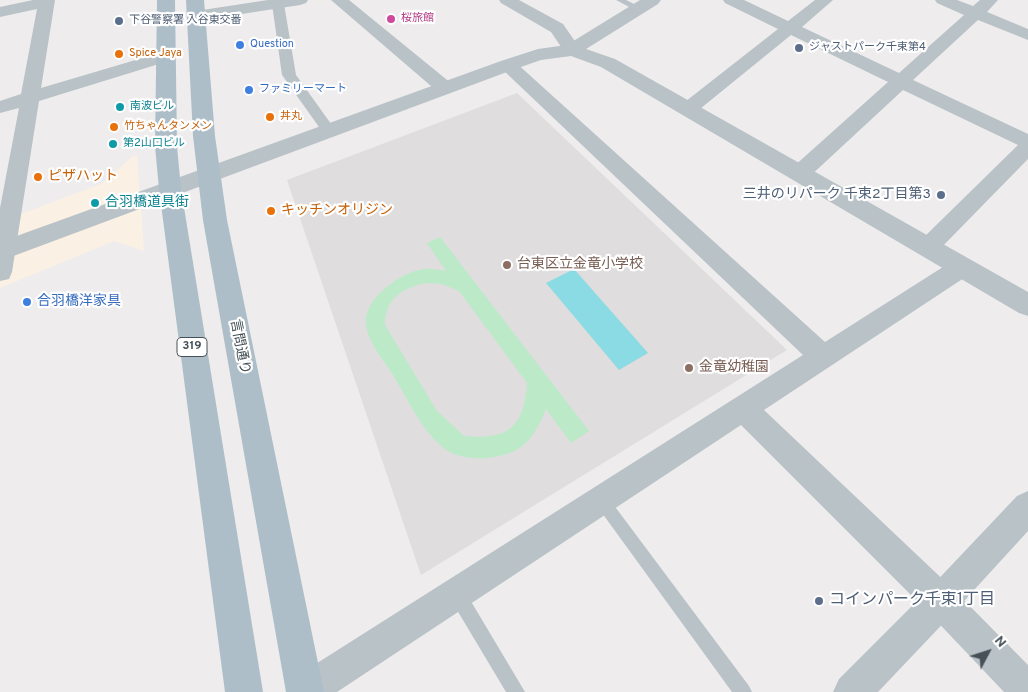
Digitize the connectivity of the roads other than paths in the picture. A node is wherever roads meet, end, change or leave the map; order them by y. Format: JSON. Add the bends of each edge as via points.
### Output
{"nodes":[{"id":1,"x":166,"y":0,"type":"edge"},
{"id":2,"x":300,"y":0,"type":"edge"},
{"id":3,"x":340,"y":0,"type":"edge"},
{"id":4,"x":508,"y":0,"type":"edge"},
{"id":5,"x":620,"y":0,"type":"edge"},
{"id":6,"x":731,"y":0,"type":"edge"},
{"id":7,"x":824,"y":0,"type":"edge"},
{"id":8,"x":942,"y":0,"type":"edge"},
{"id":9,"x":990,"y":0,"type":"edge"},
{"id":10,"x":46,"y":1,"type":"edge"},
{"id":11,"x":278,"y":4,"type":"junction"},
{"id":12,"x":645,"y":4,"type":"edge"},
{"id":13,"x":195,"y":8,"type":"edge"},
{"id":14,"x":0,"y":12,"type":"edge"},
{"id":15,"x":975,"y":13,"type":"junction"},
{"id":16,"x":788,"y":27,"type":"junction"},
{"id":17,"x":1028,"y":35,"type":"edge"},
{"id":18,"x":572,"y":50,"type":"junction"},
{"id":19,"x":166,"y":56,"type":"junction"},
{"id":20,"x":508,"y":64,"type":"junction"},
{"id":21,"x":901,"y":82,"type":"junction"},
{"id":22,"x":444,"y":88,"type":"junction"},
{"id":23,"x":29,"y":98,"type":"junction"},
{"id":24,"x":0,"y":107,"type":"edge"},
{"id":25,"x":688,"y":109,"type":"junction"},
{"id":26,"x":329,"y":131,"type":"junction"},
{"id":27,"x":1028,"y":142,"type":"edge"},
{"id":28,"x":1028,"y":147,"type":"edge"},
{"id":29,"x":800,"y":173,"type":"junction"},
{"id":30,"x":209,"y":174,"type":"junction"},
{"id":31,"x":170,"y":189,"type":"junction"},
{"id":32,"x":928,"y":247,"type":"junction"},
{"id":33,"x":1,"y":259,"type":"edge"},
{"id":34,"x":962,"y":267,"type":"junction"},
{"id":35,"x":1028,"y":305,"type":"edge"},
{"id":36,"x":823,"y":357,"type":"junction"},
{"id":37,"x":744,"y":409,"type":"junction"},
{"id":38,"x":602,"y":501,"type":"junction"},
{"id":39,"x":1028,"y":507,"type":"edge"},
{"id":40,"x":457,"y":594,"type":"junction"},
{"id":41,"x":941,"y":601,"type":"junction"},
{"id":42,"x":1028,"y":691,"type":"edge"},
{"id":43,"x":244,"y":692,"type":"edge"},
{"id":44,"x":305,"y":692,"type":"edge"},
{"id":45,"x":516,"y":692,"type":"edge"},
{"id":46,"x":743,"y":692,"type":"edge"},
{"id":47,"x":852,"y":692,"type":"edge"}],
"edges":[{"from":1,"to":19,"type":"main road","number":"319"},
{"from":2,"to":11,"type":"street"},
{"from":3,"to":22,"type":"street"},
{"from":4,"to":18,"type":"street","via":[[557,28]]},
{"from":5,"to":12,"type":"lane"},
{"from":6,"to":16,"type":"street"},
{"from":7,"to":16,"type":"street"},
{"from":8,"to":15,"type":"street"},
{"from":9,"to":15,"type":"street"},
{"from":10,"to":14,"type":"street"},
{"from":10,"to":23,"type":"street"},
{"from":11,"to":13,"type":"street"},
{"from":11,"to":26,"type":"street","via":[[289,75]]},
{"from":12,"to":18,"type":"street"},
{"from":13,"to":30,"type":"main road","name":"言問通り"},
{"from":15,"to":17,"type":"street"},
{"from":15,"to":21,"type":"street"},
{"from":16,"to":21,"type":"street"},
{"from":16,"to":25,"type":"street"},
{"from":18,"to":20,"type":"street"},
{"from":18,"to":25,"type":"street","via":[[608,63]]},
{"from":19,"to":23,"type":"street"},
{"from":19,"to":31,"type":"main road","number":"319","via":[[166,146]]},
{"from":20,"to":22,"type":"street"},
{"from":20,"to":36,"type":"street"},
{"from":21,"to":27,"type":"street"},
{"from":21,"to":29,"type":"street"},
{"from":22,"to":26,"type":"street"},
{"from":23,"to":24,"type":"street"},
{"from":23,"to":33,"type":"street"},
{"from":25,"to":29,"type":"street"},
{"from":26,"to":30,"type":"street"},
{"from":28,"to":32,"type":"street"},
{"from":29,"to":32,"type":"street"},
{"from":30,"to":31,"type":"street"},
{"from":30,"to":44,"type":"main road","name":"言問通り"},
{"from":31,"to":33,"type":"street"},
{"from":31,"to":43,"type":"main road","number":"319"},
{"from":32,"to":34,"type":"street"},
{"from":34,"to":35,"type":"street"},
{"from":34,"to":36,"type":"street"},
{"from":36,"to":37,"type":"street"},
{"from":37,"to":38,"type":"street"},
{"from":37,"to":41,"type":"street"},
{"from":38,"to":40,"type":"street"},
{"from":38,"to":46,"type":"lane"},
{"from":39,"to":41,"type":"street"},
{"from":40,"to":44,"type":"street"},
{"from":40,"to":45,"type":"lane"},
{"from":41,"to":42,"type":"street"},
{"from":41,"to":47,"type":"street"}]}
